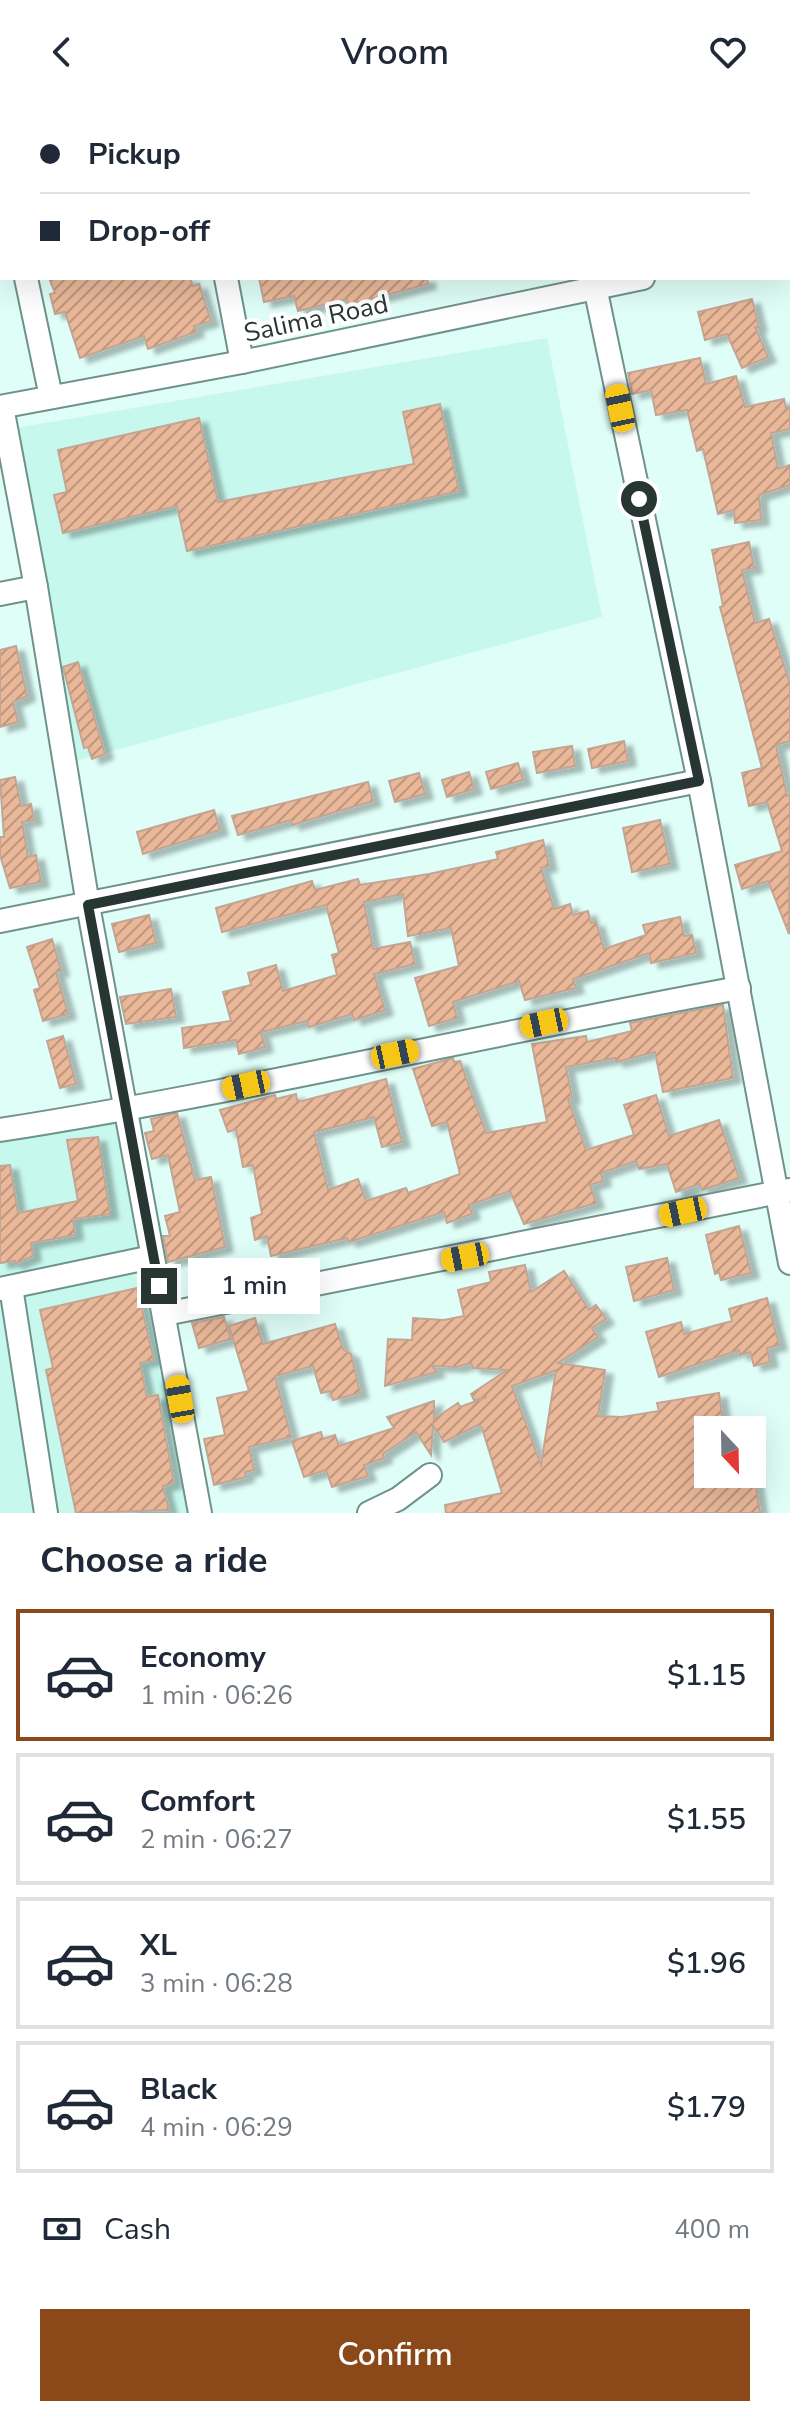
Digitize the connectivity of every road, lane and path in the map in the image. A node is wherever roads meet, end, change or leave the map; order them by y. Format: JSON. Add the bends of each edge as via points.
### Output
{"nodes":[{"id":1,"x":26,"y":280,"type":"edge"},
{"id":2,"x":226,"y":280,"type":"edge"},
{"id":3,"x":632,"y":280,"type":"edge"},
{"id":4,"x":595,"y":287,"type":"junction"},
{"id":5,"x":242,"y":362,"type":"junction"},
{"id":6,"x":51,"y":397,"type":"junction"},
{"id":7,"x":1,"y":407,"type":"edge"},
{"id":8,"x":36,"y":587,"type":"junction"},
{"id":9,"x":0,"y":594,"type":"edge"},
{"id":10,"x":699,"y":781,"type":"junction"},
{"id":11,"x":88,"y":905,"type":"junction"},
{"id":12,"x":0,"y":921,"type":"edge"},
{"id":13,"x":739,"y":988,"type":"junction"},
{"id":14,"x":126,"y":1110,"type":"junction"},
{"id":15,"x":0,"y":1130,"type":"edge"},
{"id":16,"x":783,"y":1191,"type":"edge"},
{"id":17,"x":152,"y":1257,"type":"junction"},
{"id":18,"x":790,"y":1263,"type":"edge"},
{"id":19,"x":5,"y":1288,"type":"edge"},
{"id":20,"x":165,"y":1314,"type":"junction"},
{"id":21,"x":430,"y":1475,"type":"dead end"},
{"id":22,"x":46,"y":1513,"type":"edge"},
{"id":23,"x":200,"y":1513,"type":"edge"},
{"id":24,"x":369,"y":1513,"type":"edge"}],
"edges":[{"from":1,"to":6,"type":"street"},
{"from":2,"to":5,"type":"street"},
{"from":3,"to":4,"type":"street","name":"Salima Road"},
{"from":4,"to":5,"type":"street","name":"Salima Road"},
{"from":4,"to":10,"type":"street"},
{"from":5,"to":6,"type":"street","name":"Salima Road"},
{"from":6,"to":7,"type":"street","name":"Salima Road"},
{"from":7,"to":8,"type":"street"},
{"from":8,"to":9,"type":"street"},
{"from":8,"to":11,"type":"street"},
{"from":10,"to":11,"type":"street"},
{"from":10,"to":13,"type":"street"},
{"from":11,"to":12,"type":"street"},
{"from":11,"to":14,"type":"street"},
{"from":13,"to":14,"type":"street"},
{"from":13,"to":16,"type":"street"},
{"from":14,"to":15,"type":"street"},
{"from":14,"to":17,"type":"street"},
{"from":16,"to":18,"type":"street"},
{"from":16,"to":20,"type":"street"},
{"from":17,"to":19,"type":"street"},
{"from":17,"to":20,"type":"street"},
{"from":19,"to":22,"type":"street"},
{"from":20,"to":23,"type":"street"},
{"from":21,"to":24,"type":"street"}]}
